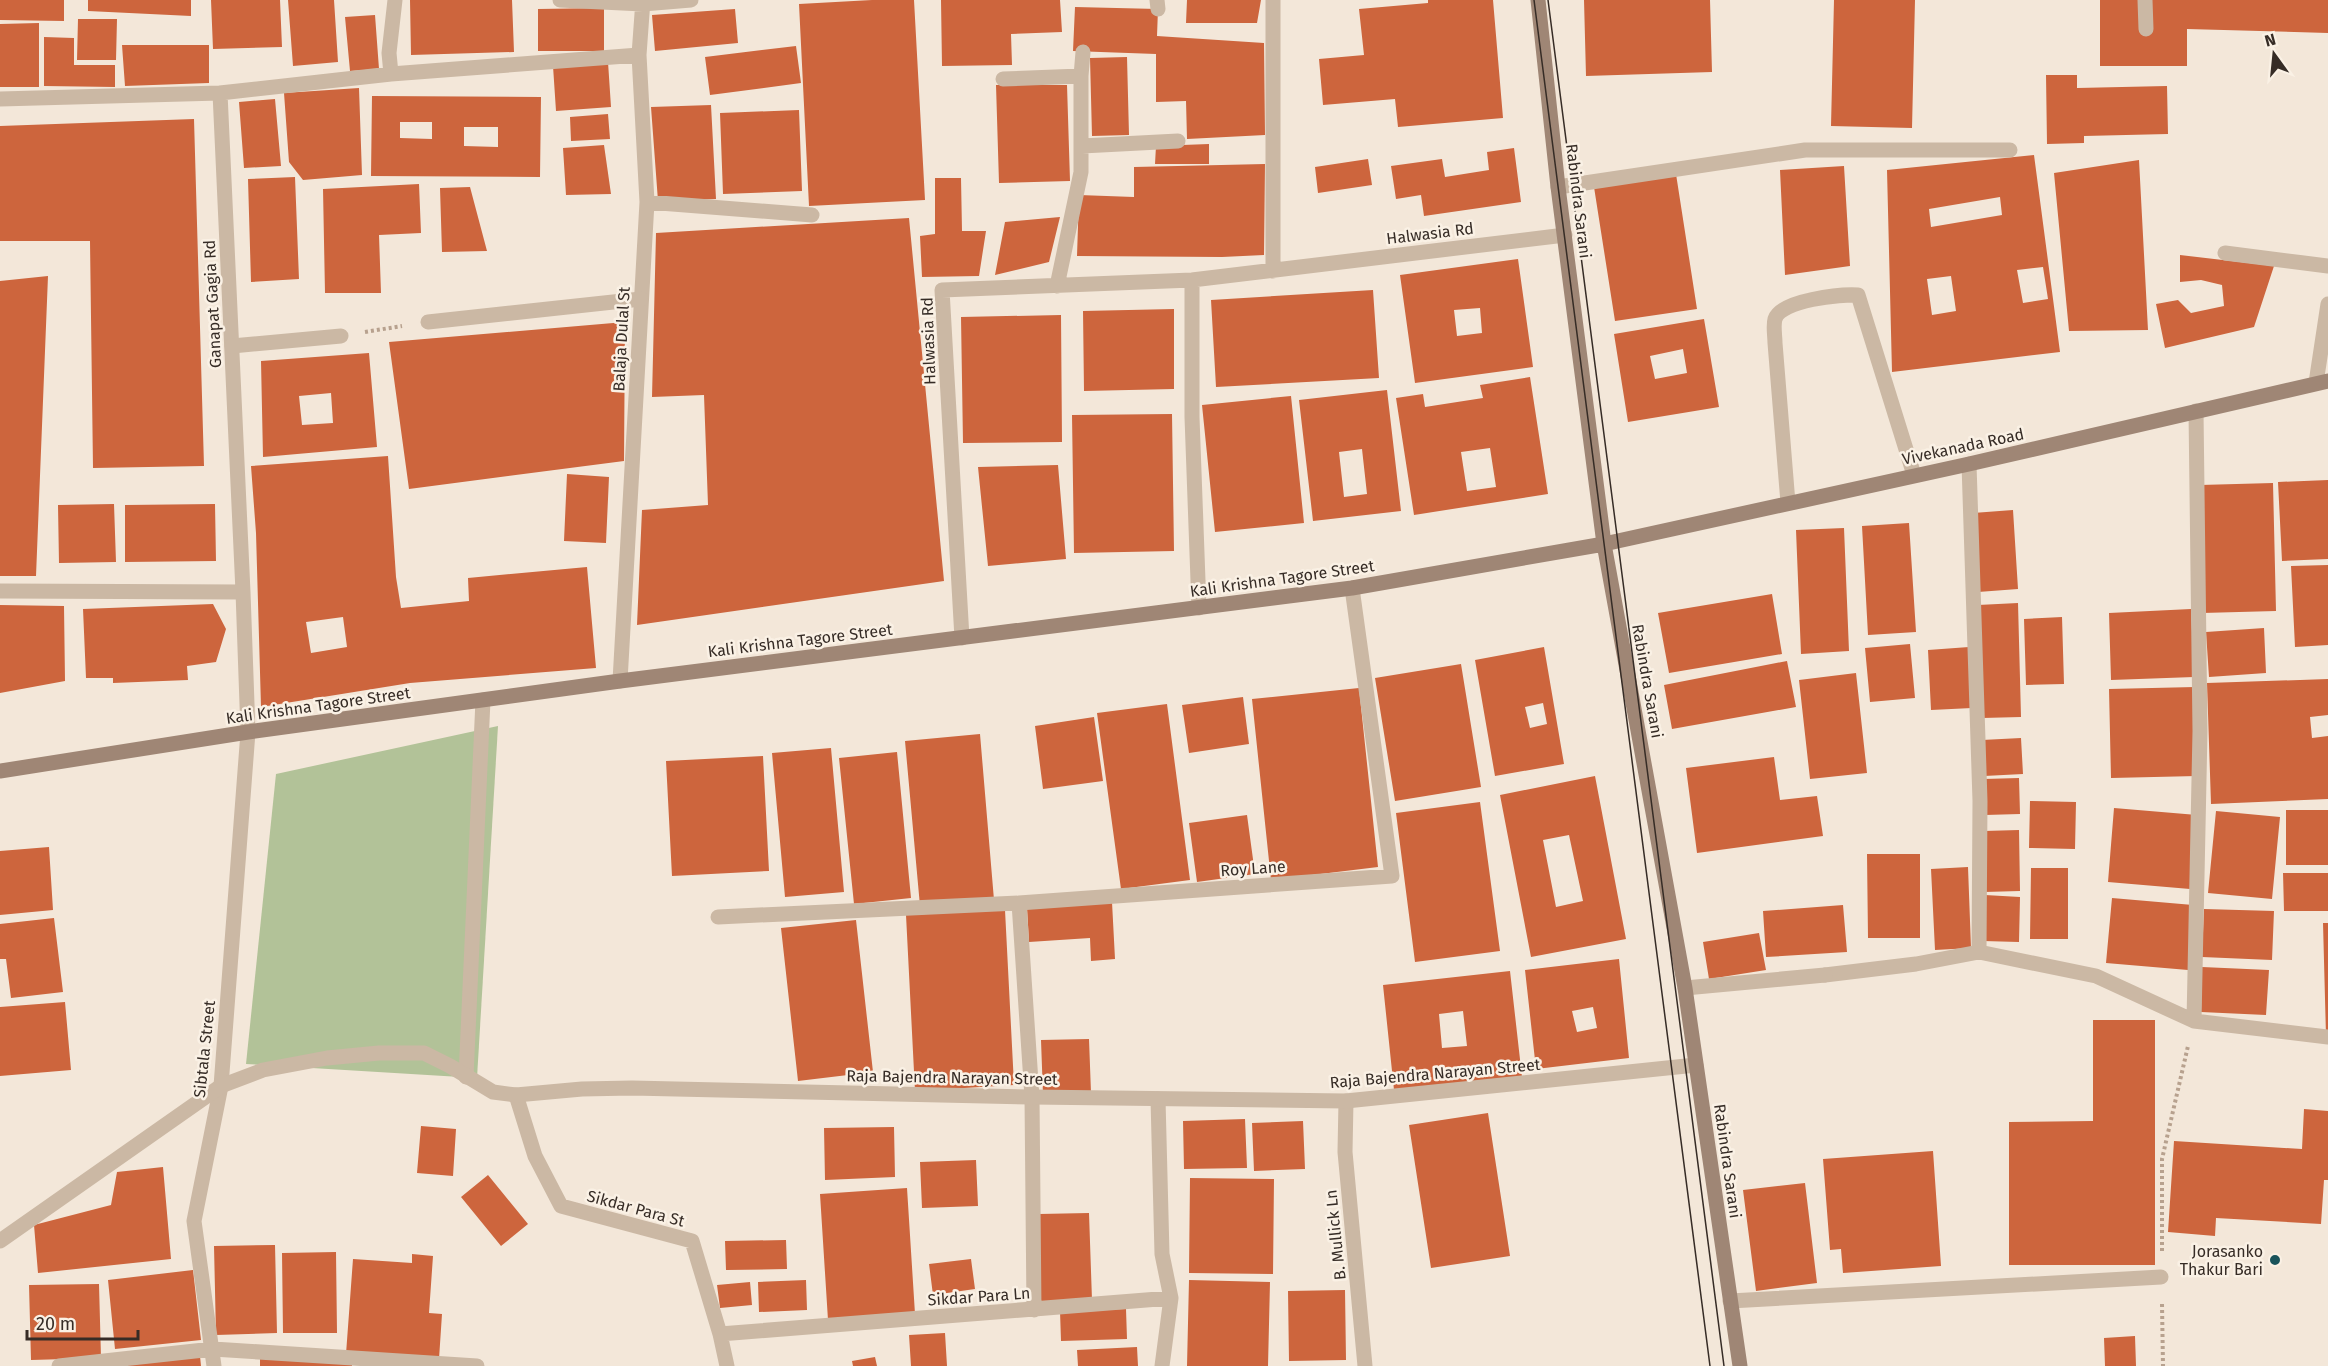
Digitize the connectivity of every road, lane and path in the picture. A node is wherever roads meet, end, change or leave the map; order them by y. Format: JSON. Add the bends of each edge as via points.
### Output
{"nodes":[{"id":1,"x":394,"y":0,"type":"edge"},
{"id":2,"x":560,"y":0,"type":"edge"},
{"id":3,"x":691,"y":0,"type":"edge"},
{"id":4,"x":1273,"y":0,"type":"edge"},
{"id":5,"x":1538,"y":0,"type":"edge"},
{"id":6,"x":2145,"y":0,"type":"edge"},
{"id":7,"x":643,"y":2,"type":"edge"},
{"id":8,"x":2146,"y":29,"type":"dead end"},
{"id":9,"x":1083,"y":51,"type":"dead end"},
{"id":10,"x":639,"y":55,"type":"junction"},
{"id":11,"x":391,"y":74,"type":"junction"},
{"id":12,"x":1081,"y":76,"type":"junction"},
{"id":13,"x":1003,"y":79,"type":"dead end"},
{"id":14,"x":220,"y":93,"type":"junction"},
{"id":15,"x":0,"y":99,"type":"edge"},
{"id":16,"x":1178,"y":141,"type":"dead end"},
{"id":17,"x":1082,"y":146,"type":"junction"},
{"id":18,"x":2010,"y":150,"type":"dead end"},
{"id":19,"x":1558,"y":187,"type":"junction"},
{"id":20,"x":647,"y":202,"type":"junction"},
{"id":21,"x":812,"y":215,"type":"dead end"},
{"id":22,"x":1565,"y":235,"type":"junction"},
{"id":23,"x":2225,"y":253,"type":"dead end"},
{"id":24,"x":2328,"y":266,"type":"edge"},
{"id":25,"x":1273,"y":271,"type":"junction"},
{"id":26,"x":1192,"y":280,"type":"junction"},
{"id":27,"x":1056,"y":286,"type":"junction"},
{"id":28,"x":641,"y":299,"type":"junction"},
{"id":29,"x":2328,"y":304,"type":"edge"},
{"id":30,"x":428,"y":322,"type":"joint"},
{"id":31,"x":341,"y":336,"type":"joint"},
{"id":32,"x":232,"y":346,"type":"junction"},
{"id":33,"x":2322,"y":382,"type":"edge"},
{"id":34,"x":2196,"y":411,"type":"junction"},
{"id":35,"x":1970,"y":464,"type":"junction"},
{"id":36,"x":1914,"y":475,"type":"junction"},
{"id":37,"x":1788,"y":503,"type":"junction"},
{"id":38,"x":1604,"y":544,"type":"junction"},
{"id":39,"x":1352,"y":588,"type":"junction"},
{"id":40,"x":0,"y":591,"type":"edge"},
{"id":41,"x":243,"y":592,"type":"junction"},
{"id":42,"x":1199,"y":608,"type":"junction"},
{"id":43,"x":962,"y":638,"type":"junction"},
{"id":44,"x":620,"y":681,"type":"junction"},
{"id":45,"x":483,"y":700,"type":"junction"},
{"id":46,"x":248,"y":732,"type":"junction"},
{"id":47,"x":0,"y":771,"type":"edge"},
{"id":48,"x":1019,"y":903,"type":"junction"},
{"id":49,"x":718,"y":917,"type":"dead end"},
{"id":50,"x":1979,"y":952,"type":"junction"},
{"id":51,"x":1686,"y":988,"type":"junction"},
{"id":52,"x":2194,"y":1021,"type":"junction"},
{"id":53,"x":2328,"y":1037,"type":"edge"},
{"id":54,"x":1696,"y":1065,"type":"junction"},
{"id":55,"x":466,"y":1077,"type":"junction"},
{"id":56,"x":221,"y":1086,"type":"junction"},
{"id":57,"x":516,"y":1095,"type":"junction"},
{"id":58,"x":1032,"y":1097,"type":"junction"},
{"id":59,"x":1158,"y":1099,"type":"junction"},
{"id":60,"x":1346,"y":1101,"type":"junction"},
{"id":61,"x":0,"y":1241,"type":"edge"},
{"id":62,"x":2161,"y":1277,"type":"junction"},
{"id":63,"x":1171,"y":1298,"type":"junction"},
{"id":64,"x":1730,"y":1301,"type":"junction"},
{"id":65,"x":1034,"y":1310,"type":"junction"},
{"id":66,"x":720,"y":1334,"type":"junction"},
{"id":67,"x":213,"y":1349,"type":"junction"},
{"id":68,"x":58,"y":1366,"type":"edge"},
{"id":69,"x":214,"y":1366,"type":"edge"},
{"id":70,"x":477,"y":1366,"type":"edge"},
{"id":71,"x":727,"y":1366,"type":"edge"},
{"id":72,"x":1162,"y":1366,"type":"edge"},
{"id":73,"x":1365,"y":1366,"type":"edge"},
{"id":74,"x":1740,"y":1366,"type":"edge"},
{"id":75,"x":2163,"y":1366,"type":"edge"}],
"edges":[{"from":1,"to":11,"type":"street"},
{"from":2,"to":7,"type":"street"},
{"from":3,"to":7,"type":"street"},
{"from":4,"to":25,"type":"street"},
{"from":5,"to":19,"type":"main road","name":"Rabindra Sarani"},
{"from":6,"to":8,"type":"street"},
{"from":7,"to":10,"type":"street","name":"Balaja Dulal St"},
{"from":9,"to":12,"type":"street"},
{"from":10,"to":11,"type":"street"},
{"from":10,"to":20,"type":"street","name":"Balaja Dulal St"},
{"from":11,"to":14,"type":"street"},
{"from":12,"to":13,"type":"street"},
{"from":12,"to":17,"type":"street"},
{"from":14,"to":15,"type":"street"},
{"from":14,"to":32,"type":"street","name":"Ganapat Gagia Rd"},
{"from":16,"to":17,"type":"street"},
{"from":17,"to":27,"type":"street","via":[[1081,172]]},
{"from":18,"to":19,"type":"street","via":[[1805,150]]},
{"from":19,"to":22,"type":"main road","name":"Rabindra Sarani"},
{"from":20,"to":21,"type":"street"},
{"from":20,"to":28,"type":"street","name":"Balaja Dulal St"},
{"from":22,"to":25,"type":"street","name":"Halwasia Rd"},
{"from":22,"to":38,"type":"main road","name":"Rabindra Sarani"},
{"from":23,"to":24,"type":"street"},
{"from":25,"to":26,"type":"street","name":"Halwasia Rd"},
{"from":26,"to":27,"type":"street","name":"Halwasia Rd"},
{"from":26,"to":42,"type":"street"},
{"from":27,"to":43,"type":"street","name":"Halwasia Rd","via":[[942,290]]},
{"from":28,"to":30,"type":"street"},
{"from":28,"to":44,"type":"street","name":"Balaja Dulal St"},
{"from":29,"to":33,"type":"street"},
{"from":30,"to":31,"type":"path"},
{"from":31,"to":32,"type":"street"},
{"from":32,"to":41,"type":"street","name":"Ganapat Gagia Rd"},
{"from":33,"to":34,"type":"main road","name":"Vivekanada Road"},
{"from":34,"to":35,"type":"main road","name":"Vivekanada Road"},
{"from":34,"to":52,"type":"street","via":[[2200,731]]},
{"from":35,"to":36,"type":"main road","name":"Vivekanada Road"},
{"from":35,"to":50,"type":"street","via":[[1980,801]]},
{"from":36,"to":37,"type":"main road","name":"Vivekanada Road"},
{"from":36,"to":37,"type":"street","via":[[1858,295],[1799,302],[1782,309],[1775,319]]},
{"from":37,"to":38,"type":"main road","name":"Vivekanada Road"},
{"from":38,"to":39,"type":"main road","name":"Kali Krishna Tagore Street"},
{"from":38,"to":51,"type":"main road","name":"Rabindra Sarani"},
{"from":39,"to":42,"type":"main road","name":"Kali Krishna Tagore Street"},
{"from":39,"to":48,"type":"street","name":"Roy Lane","via":[[1392,876]]},
{"from":40,"to":41,"type":"street"},
{"from":41,"to":46,"type":"street","name":"Ganapat Gagia Rd"},
{"from":42,"to":43,"type":"main road","name":"Kali Krishna Tagore Street"},
{"from":43,"to":44,"type":"main road","name":"Kali Krishna Tagore Street"},
{"from":44,"to":45,"type":"main road","name":"Kali Krishna Tagore Street"},
{"from":45,"to":46,"type":"main road","name":"Kali Krishna Tagore Street"},
{"from":45,"to":55,"type":"street"},
{"from":46,"to":47,"type":"main road","name":"Kali Krishna Tagore Street"},
{"from":46,"to":56,"type":"street","name":"Sibtala Street"},
{"from":48,"to":49,"type":"street"},
{"from":48,"to":58,"type":"street"},
{"from":50,"to":51,"type":"street","via":[[1916,964]]},
{"from":50,"to":52,"type":"street","via":[[2096,976]]},
{"from":51,"to":54,"type":"main road","name":"Rabindra Sarani"},
{"from":52,"to":53,"type":"street"},
{"from":52,"to":62,"type":"path","via":[[2162,1160]]},
{"from":54,"to":60,"type":"street","name":"Raja Bajendra Narayan Street"},
{"from":54,"to":64,"type":"main road","name":"Rabindra Sarani"},
{"from":55,"to":56,"type":"street","name":"Raja Bajendra Narayan Street","via":[[424,1053],[379,1053],[262,1070]]},
{"from":55,"to":57,"type":"street","name":"Raja Bajendra Narayan Street","via":[[493,1092]]},
{"from":56,"to":61,"type":"street","name":"Raja Bajendra Narayan Street"},
{"from":56,"to":67,"type":"street","name":"Sibtala Street","via":[[194,1221]]},
{"from":57,"to":58,"type":"street","name":"Raja Bajendra Narayan Street","via":[[632,1088]]},
{"from":57,"to":66,"type":"street","name":"Sikdar Para St","via":[[534,1156],[561,1206],[692,1241]]},
{"from":58,"to":59,"type":"street","name":"Raja Bajendra Narayan Street"},
{"from":58,"to":65,"type":"street"},
{"from":59,"to":60,"type":"street","name":"Raja Bajendra Narayan Street"},
{"from":59,"to":63,"type":"street","via":[[1162,1254]]},
{"from":60,"to":73,"type":"street","name":"B. Mullick Ln","via":[[1345,1152]]},
{"from":62,"to":64,"type":"street"},
{"from":62,"to":75,"type":"path"},
{"from":63,"to":65,"type":"street","name":"Sikdar Para Ln"},
{"from":63,"to":72,"type":"street"},
{"from":64,"to":74,"type":"main road","name":"Rabindra Sarani"},
{"from":65,"to":66,"type":"street","name":"Sikdar Para Ln"},
{"from":66,"to":71,"type":"street","name":"Sikdar Para St"},
{"from":67,"to":68,"type":"street"},
{"from":67,"to":69,"type":"street","name":"Sibtala Street"},
{"from":67,"to":70,"type":"street"}]}
